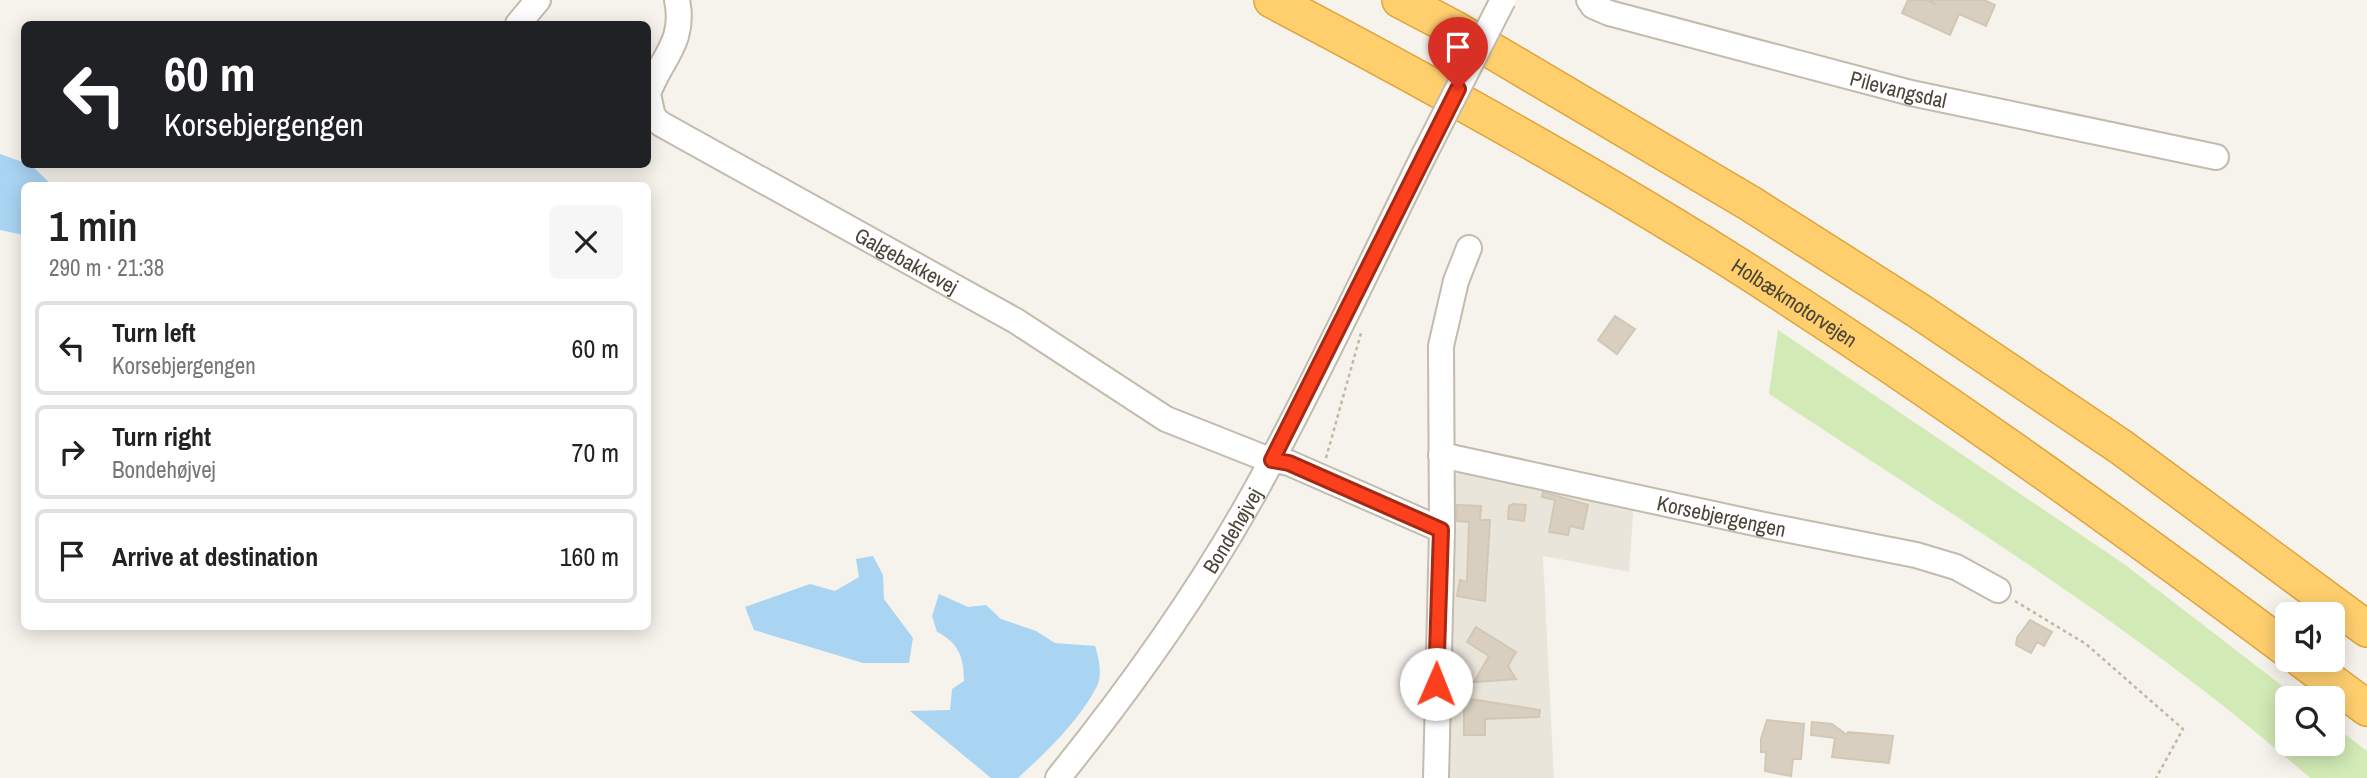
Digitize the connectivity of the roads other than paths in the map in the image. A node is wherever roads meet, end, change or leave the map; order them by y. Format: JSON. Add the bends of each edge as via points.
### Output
{"nodes":[{"id":1,"x":538,"y":0,"type":"edge"},
{"id":2,"x":677,"y":0,"type":"edge"},
{"id":3,"x":1272,"y":0,"type":"edge"},
{"id":4,"x":1400,"y":0,"type":"edge"},
{"id":5,"x":1503,"y":0,"type":"edge"},
{"id":6,"x":1589,"y":0,"type":"edge"},
{"id":7,"x":520,"y":21,"type":"edge"},
{"id":8,"x":651,"y":89,"type":"edge"},
{"id":9,"x":651,"y":108,"type":"edge"},
{"id":10,"x":2216,"y":157,"type":"dead end"},
{"id":11,"x":1469,"y":248,"type":"dead end"},
{"id":12,"x":1441,"y":455,"type":"junction"},
{"id":13,"x":1272,"y":460,"type":"junction"},
{"id":14,"x":1441,"y":530,"type":"junction"},
{"id":15,"x":1998,"y":590,"type":"road end"},
{"id":16,"x":2367,"y":629,"type":"edge"},
{"id":17,"x":2275,"y":640,"type":"edge"},
{"id":18,"x":2318,"y":672,"type":"edge"},
{"id":19,"x":2367,"y":708,"type":"edge"},
{"id":20,"x":1058,"y":778,"type":"edge"},
{"id":21,"x":1436,"y":778,"type":"edge"}],
"edges":[{"from":1,"to":7,"type":"street"},
{"from":2,"to":8,"type":"street","name":"Galgebakkevej","via":[[679,20],[673,50]]},
{"from":3,"to":17,"type":"highway","name":"Holbækmotorvejen","via":[[1429,83],[1720,254],[2085,498]]},
{"from":4,"to":16,"type":"highway","via":[[1751,204],[1919,312],[2121,447]]},
{"from":5,"to":13,"type":"street","name":"Bondehøjvej","bridge":true},
{"from":6,"to":10,"type":"street","name":"Pilevangsdal","via":[[1609,13],[1911,93]]},
{"from":9,"to":13,"type":"street","name":"Galgebakkevej","via":[[661,124],[1016,321],[1166,419]]},
{"from":11,"to":12,"type":"street","via":[[1441,346]]},
{"from":12,"to":14,"type":"street"},
{"from":12,"to":15,"type":"street","name":"Korsebjergengen","via":[[1916,555],[1956,567]]},
{"from":13,"to":14,"type":"street","via":[[1289,463]]},
{"from":13,"to":20,"type":"street","name":"Bondehøjvej","via":[[1166,633]]},
{"from":14,"to":21,"type":"street"},
{"from":18,"to":19,"type":"highway"}]}
